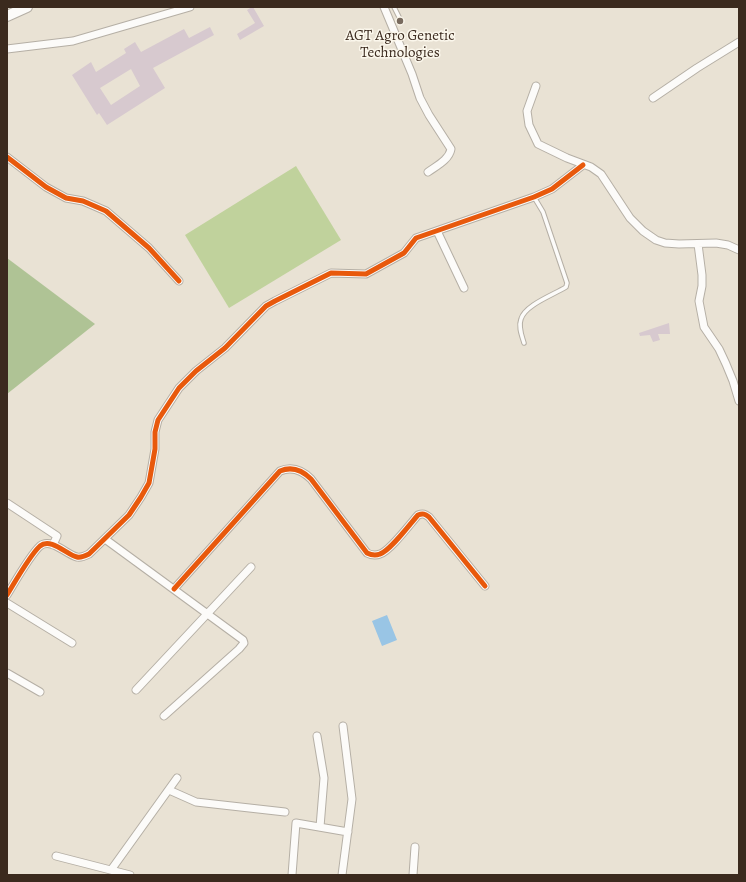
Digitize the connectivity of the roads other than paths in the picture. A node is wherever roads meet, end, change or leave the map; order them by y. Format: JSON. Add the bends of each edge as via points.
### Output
{"nodes":[{"id":1,"x":27,"y":7,"type":"edge"},
{"id":2,"x":190,"y":7,"type":"edge"},
{"id":3,"x":384,"y":7,"type":"edge"},
{"id":4,"x":394,"y":7,"type":"edge"},
{"id":5,"x":7,"y":16,"type":"edge"},
{"id":6,"x":400,"y":19,"type":"dead end"},
{"id":7,"x":739,"y":42,"type":"edge"},
{"id":8,"x":7,"y":49,"type":"edge"},
{"id":9,"x":536,"y":86,"type":"dead end"},
{"id":10,"x":653,"y":98,"type":"dead end"},
{"id":11,"x":7,"y":157,"type":"edge"},
{"id":12,"x":583,"y":164,"type":"junction"},
{"id":13,"x":428,"y":172,"type":"dead end"},
{"id":14,"x":534,"y":197,"type":"junction"},
{"id":15,"x":437,"y":231,"type":"junction"},
{"id":16,"x":698,"y":244,"type":"junction"},
{"id":17,"x":739,"y":250,"type":"edge"},
{"id":18,"x":179,"y":281,"type":"dead end"},
{"id":19,"x":464,"y":288,"type":"dead end"},
{"id":20,"x":524,"y":344,"type":"dead end"},
{"id":21,"x":739,"y":401,"type":"edge"},
{"id":22,"x":7,"y":503,"type":"edge"},
{"id":23,"x":105,"y":539,"type":"junction"},
{"id":24,"x":53,"y":545,"type":"junction"},
{"id":25,"x":251,"y":567,"type":"dead end"},
{"id":26,"x":485,"y":586,"type":"dead end"},
{"id":27,"x":174,"y":588,"type":"junction"},
{"id":28,"x":7,"y":595,"type":"edge"},
{"id":29,"x":7,"y":603,"type":"edge"},
{"id":30,"x":208,"y":614,"type":"junction"},
{"id":31,"x":72,"y":643,"type":"dead end"},
{"id":32,"x":7,"y":672,"type":"edge"},
{"id":33,"x":136,"y":690,"type":"dead end"},
{"id":34,"x":40,"y":692,"type":"dead end"},
{"id":35,"x":164,"y":716,"type":"dead end"},
{"id":36,"x":343,"y":726,"type":"dead end"},
{"id":37,"x":317,"y":736,"type":"dead end"},
{"id":38,"x":177,"y":778,"type":"dead end"},
{"id":39,"x":169,"y":790,"type":"junction"},
{"id":40,"x":285,"y":812,"type":"dead end"},
{"id":41,"x":320,"y":827,"type":"junction"},
{"id":42,"x":348,"y":832,"type":"junction"},
{"id":43,"x":414,"y":847,"type":"dead end"},
{"id":44,"x":56,"y":856,"type":"dead end"},
{"id":45,"x":111,"y":870,"type":"junction"},
{"id":46,"x":130,"y":875,"type":"edge"},
{"id":47,"x":292,"y":875,"type":"edge"},
{"id":48,"x":342,"y":875,"type":"edge"},
{"id":49,"x":413,"y":875,"type":"edge"}],
"edges":[{"from":1,"to":5,"type":"main road"},
{"from":2,"to":8,"type":"street","via":[[73,41]]},
{"from":3,"to":13,"type":"street","via":[[420,98],[452,149],[442,162]]},
{"from":4,"to":6,"type":"lane"},
{"from":7,"to":10,"type":"street"},
{"from":9,"to":12,"type":"street","via":[[527,111],[529,125],[538,144]]},
{"from":11,"to":18,"type":"street","via":[[66,198],[83,201],[106,211],[149,248]]},
{"from":12,"to":14,"type":"street","via":[[552,190]]},
{"from":12,"to":16,"type":"street","via":[[601,174],[630,218],[643,231],[665,243]]},
{"from":14,"to":15,"type":"street"},
{"from":14,"to":20,"type":"lane","via":[[543,212],[567,283],[566,287],[525,311],[520,328]]},
{"from":15,"to":19,"type":"street"},
{"from":15,"to":23,"type":"street","via":[[416,238],[404,253],[366,274],[331,273],[266,306],[225,348],[179,388],[158,420],[149,483],[129,515]]},
{"from":16,"to":17,"type":"street","via":[[716,243]]},
{"from":16,"to":21,"type":"street","via":[[702,275],[699,301],[704,327],[719,349],[734,381]]},
{"from":22,"to":24,"type":"street","via":[[57,536]]},
{"from":23,"to":24,"type":"street","via":[[82,558]]},
{"from":23,"to":27,"type":"street"},
{"from":24,"to":28,"type":"street","via":[[41,545]]},
{"from":25,"to":30,"type":"street"},
{"from":26,"to":27,"type":"street","via":[[426,514],[418,515],[381,554],[372,555],[367,553],[305,473],[286,468],[280,471]]},
{"from":27,"to":30,"type":"street"},
{"from":29,"to":31,"type":"street"},
{"from":30,"to":33,"type":"street"},
{"from":30,"to":35,"type":"street","via":[[242,638],[244,643]]},
{"from":32,"to":34,"type":"street"},
{"from":36,"to":42,"type":"street","via":[[352,799]]},
{"from":37,"to":41,"type":"street","via":[[324,778]]},
{"from":38,"to":39,"type":"street"},
{"from":39,"to":40,"type":"street","via":[[196,802]]},
{"from":39,"to":45,"type":"street"},
{"from":41,"to":42,"type":"street"},
{"from":41,"to":47,"type":"street","via":[[296,823]]},
{"from":42,"to":48,"type":"street"},
{"from":43,"to":49,"type":"street"},
{"from":44,"to":45,"type":"street"},
{"from":45,"to":46,"type":"street"}]}
